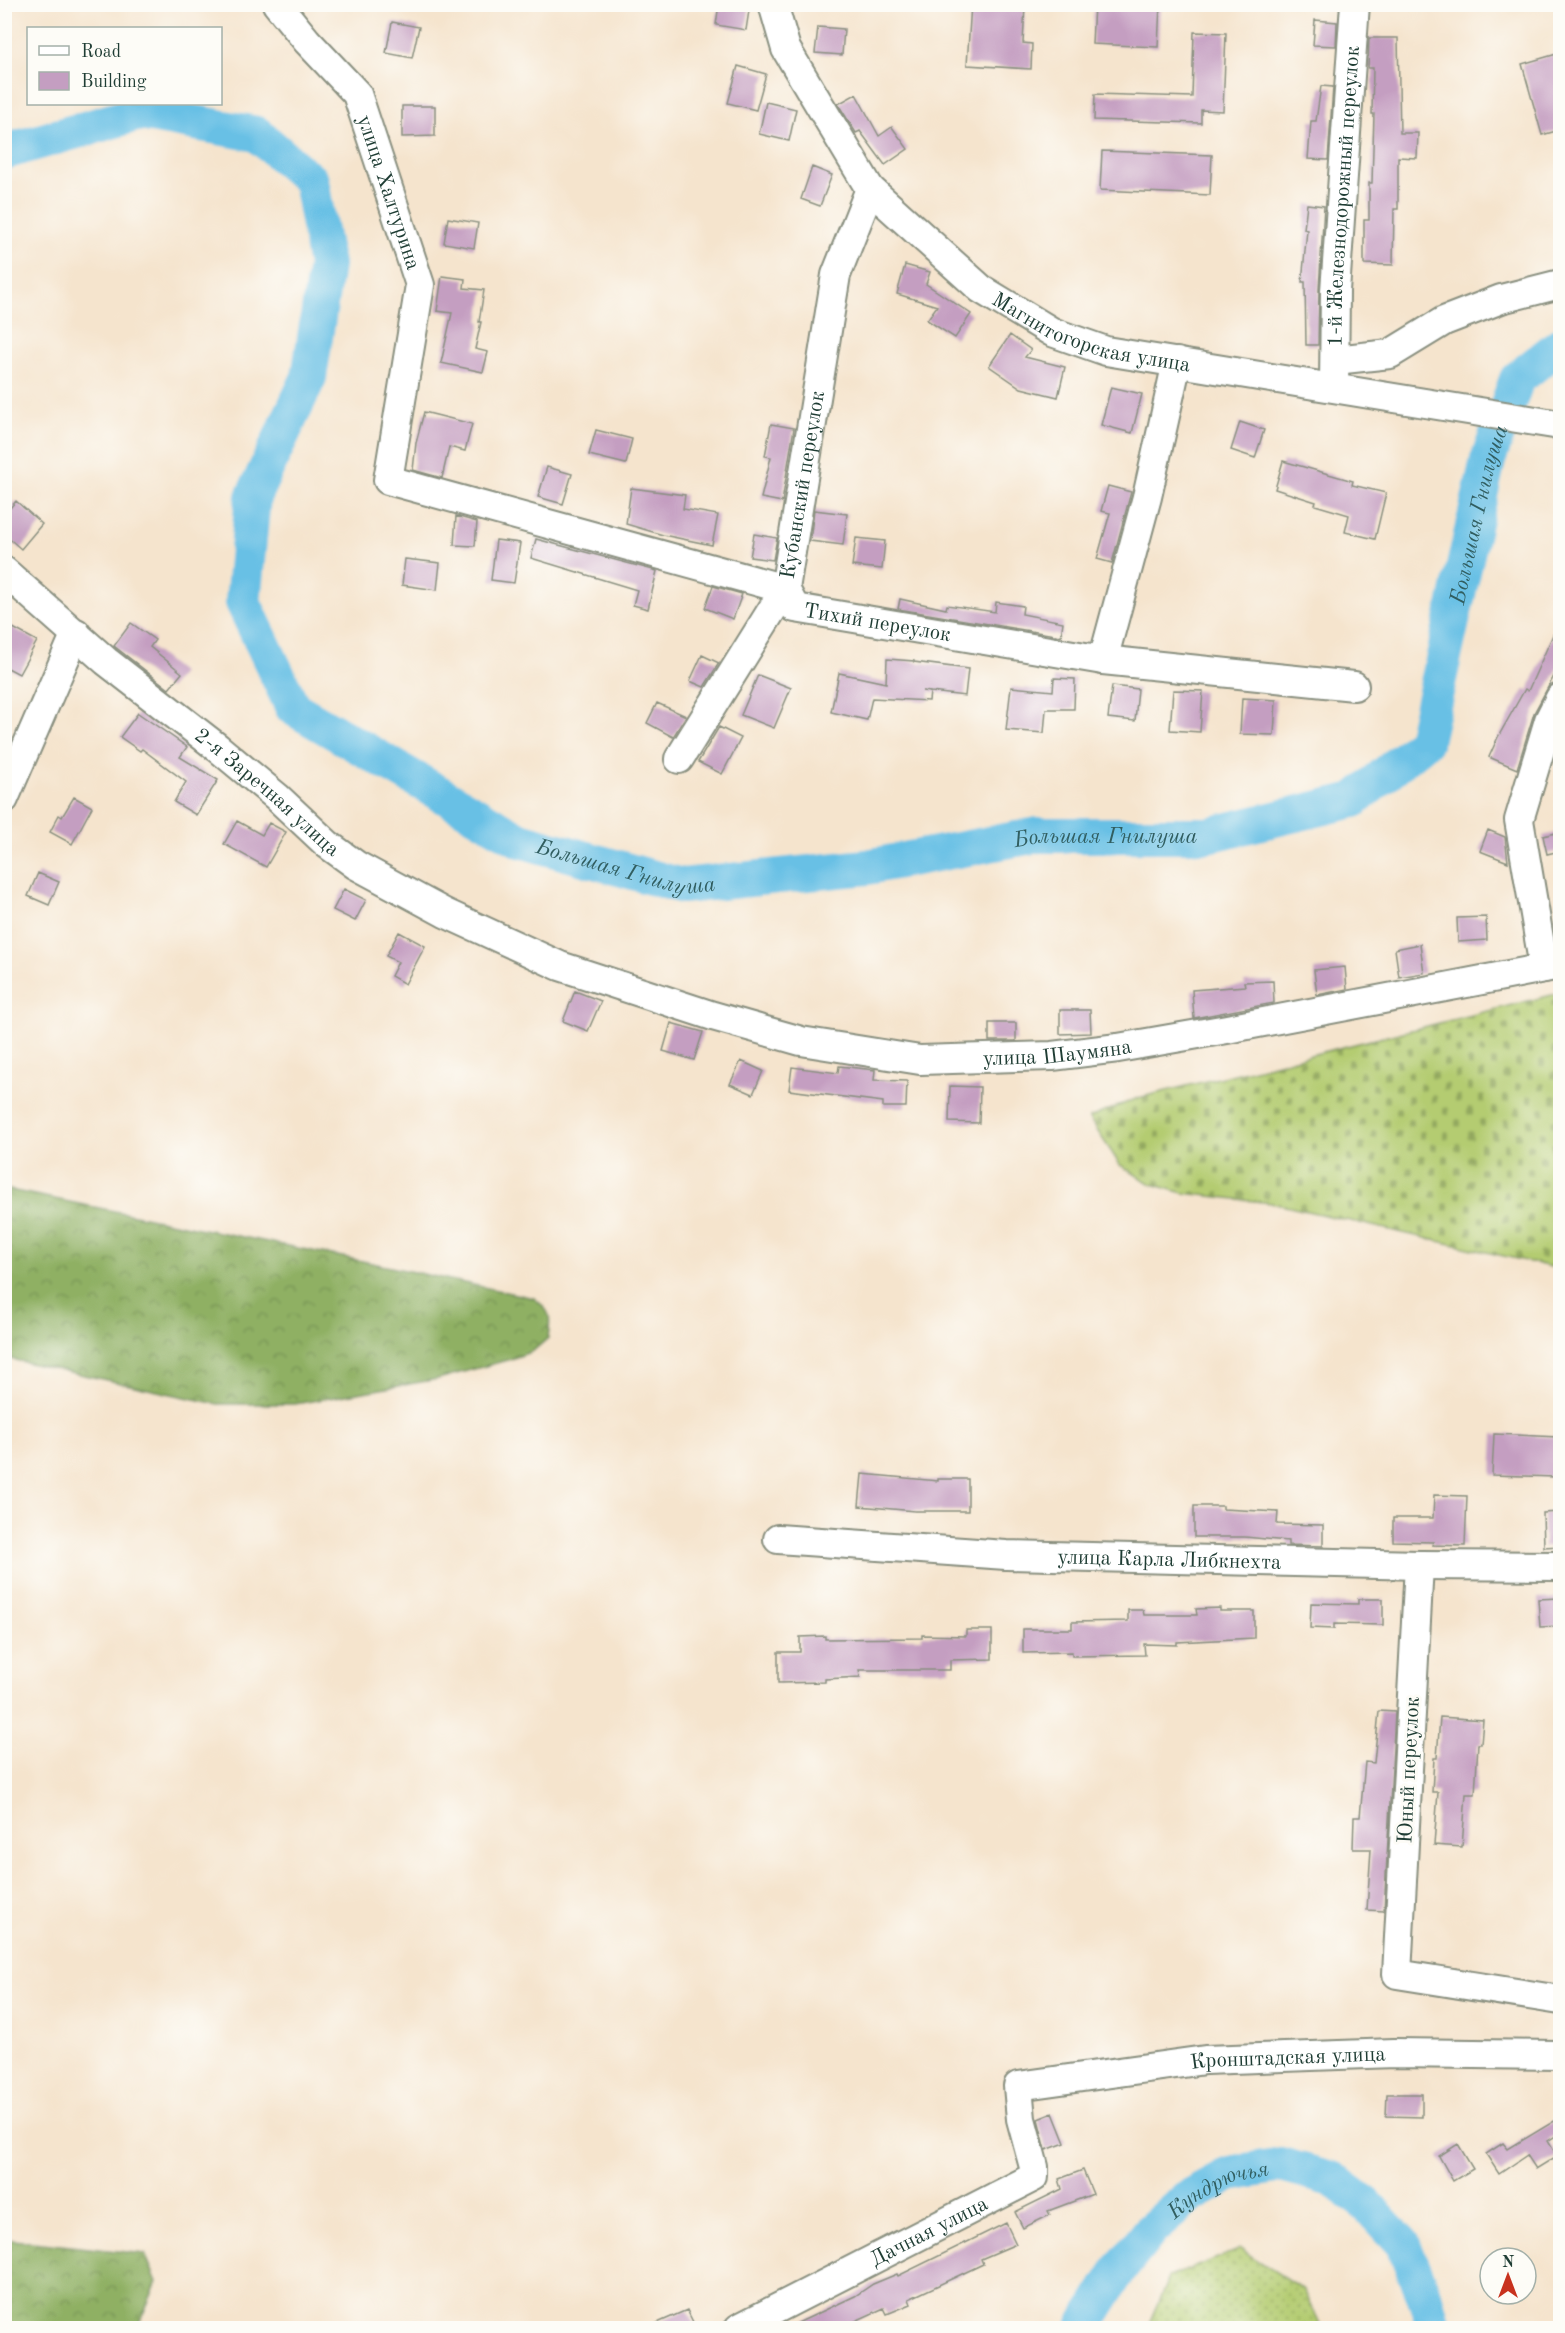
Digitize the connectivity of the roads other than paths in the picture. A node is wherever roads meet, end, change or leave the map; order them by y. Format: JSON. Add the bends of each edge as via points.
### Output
{"nodes":[{"id":1,"x":277,"y":4,"type":"edge"},
{"id":2,"x":773,"y":4,"type":"edge"},
{"id":3,"x":1355,"y":4,"type":"edge"},
{"id":4,"x":870,"y":189,"type":"junction"},
{"id":5,"x":1560,"y":284,"type":"edge"},
{"id":6,"x":1177,"y":362,"type":"junction"},
{"id":7,"x":1334,"y":373,"type":"junction"},
{"id":8,"x":1560,"y":425,"type":"edge"},
{"id":9,"x":388,"y":480,"type":"joint"},
{"id":10,"x":4,"y":571,"type":"edge"},
{"id":11,"x":785,"y":589,"type":"junction"},
{"id":12,"x":76,"y":633,"type":"junction"},
{"id":13,"x":1103,"y":660,"type":"junction"},
{"id":14,"x":1354,"y":687,"type":"dead end"},
{"id":15,"x":1560,"y":698,"type":"edge"},
{"id":16,"x":679,"y":759,"type":"dead end"},
{"id":17,"x":4,"y":799,"type":"edge"},
{"id":18,"x":560,"y":966,"type":"joint"},
{"id":19,"x":1552,"y":966,"type":"edge"},
{"id":20,"x":778,"y":1539,"type":"dead end"},
{"id":21,"x":1419,"y":1565,"type":"junction"},
{"id":22,"x":1560,"y":1566,"type":"edge"},
{"id":23,"x":1560,"y":2000,"type":"edge"},
{"id":24,"x":1560,"y":2055,"type":"edge"},
{"id":25,"x":1018,"y":2086,"type":"joint"},
{"id":26,"x":739,"y":2328,"type":"edge"}],
"edges":[{"from":1,"to":9,"type":"street","name":"улица Халтурина","via":[[357,94],[420,285]]},
{"from":2,"to":4,"type":"street","name":"Магнитогорская улица","via":[[786,49]]},
{"from":3,"to":7,"type":"street","name":"1-й Железнодорожный переулок","via":[[1335,291]]},
{"from":4,"to":6,"type":"street","name":"Магнитогорская улица","via":[[981,289],[1052,332],[1106,351]]},
{"from":4,"to":11,"type":"street","name":"Кубанский переулок","via":[[837,275]]},
{"from":5,"to":7,"type":"street","via":[[1501,299],[1444,321],[1390,354]]},
{"from":6,"to":7,"type":"street","name":"Магнитогорская улица"},
{"from":6,"to":13,"type":"street"},
{"from":7,"to":8,"type":"street","name":"Магнитогорская улица","via":[[1430,403]]},
{"from":9,"to":11,"type":"street","name":"Тихий переулок"},
{"from":10,"to":12,"type":"street","name":"2-я Заречная улица"},
{"from":11,"to":13,"type":"street","name":"Тихий переулок","via":[[795,608]]},
{"from":11,"to":16,"type":"street","name":"Кубанский переулок"},
{"from":12,"to":17,"type":"street"},
{"from":12,"to":18,"type":"street","name":"2-я Заречная улица","via":[[356,865],[445,913]]},
{"from":13,"to":14,"type":"street","name":"Тихий переулок"},
{"from":15,"to":19,"type":"street","via":[[1549,720],[1520,820]]},
{"from":18,"to":19,"type":"street","name":"улица Шаумяна","via":[[801,1041],[920,1060],[1052,1056],[1118,1048]]},
{"from":20,"to":21,"type":"street","name":"улица Карла Либкнехта","via":[[1006,1555]]},
{"from":21,"to":22,"type":"street","name":"улица Карла Либкнехта"},
{"from":21,"to":23,"type":"street","name":"Юный переулок","via":[[1397,1974]]},
{"from":24,"to":25,"type":"street","name":"Кронштадская улица","via":[[1394,2053],[1205,2060]]},
{"from":25,"to":26,"type":"street","name":"Дачная улица","via":[[1034,2177]]}]}
